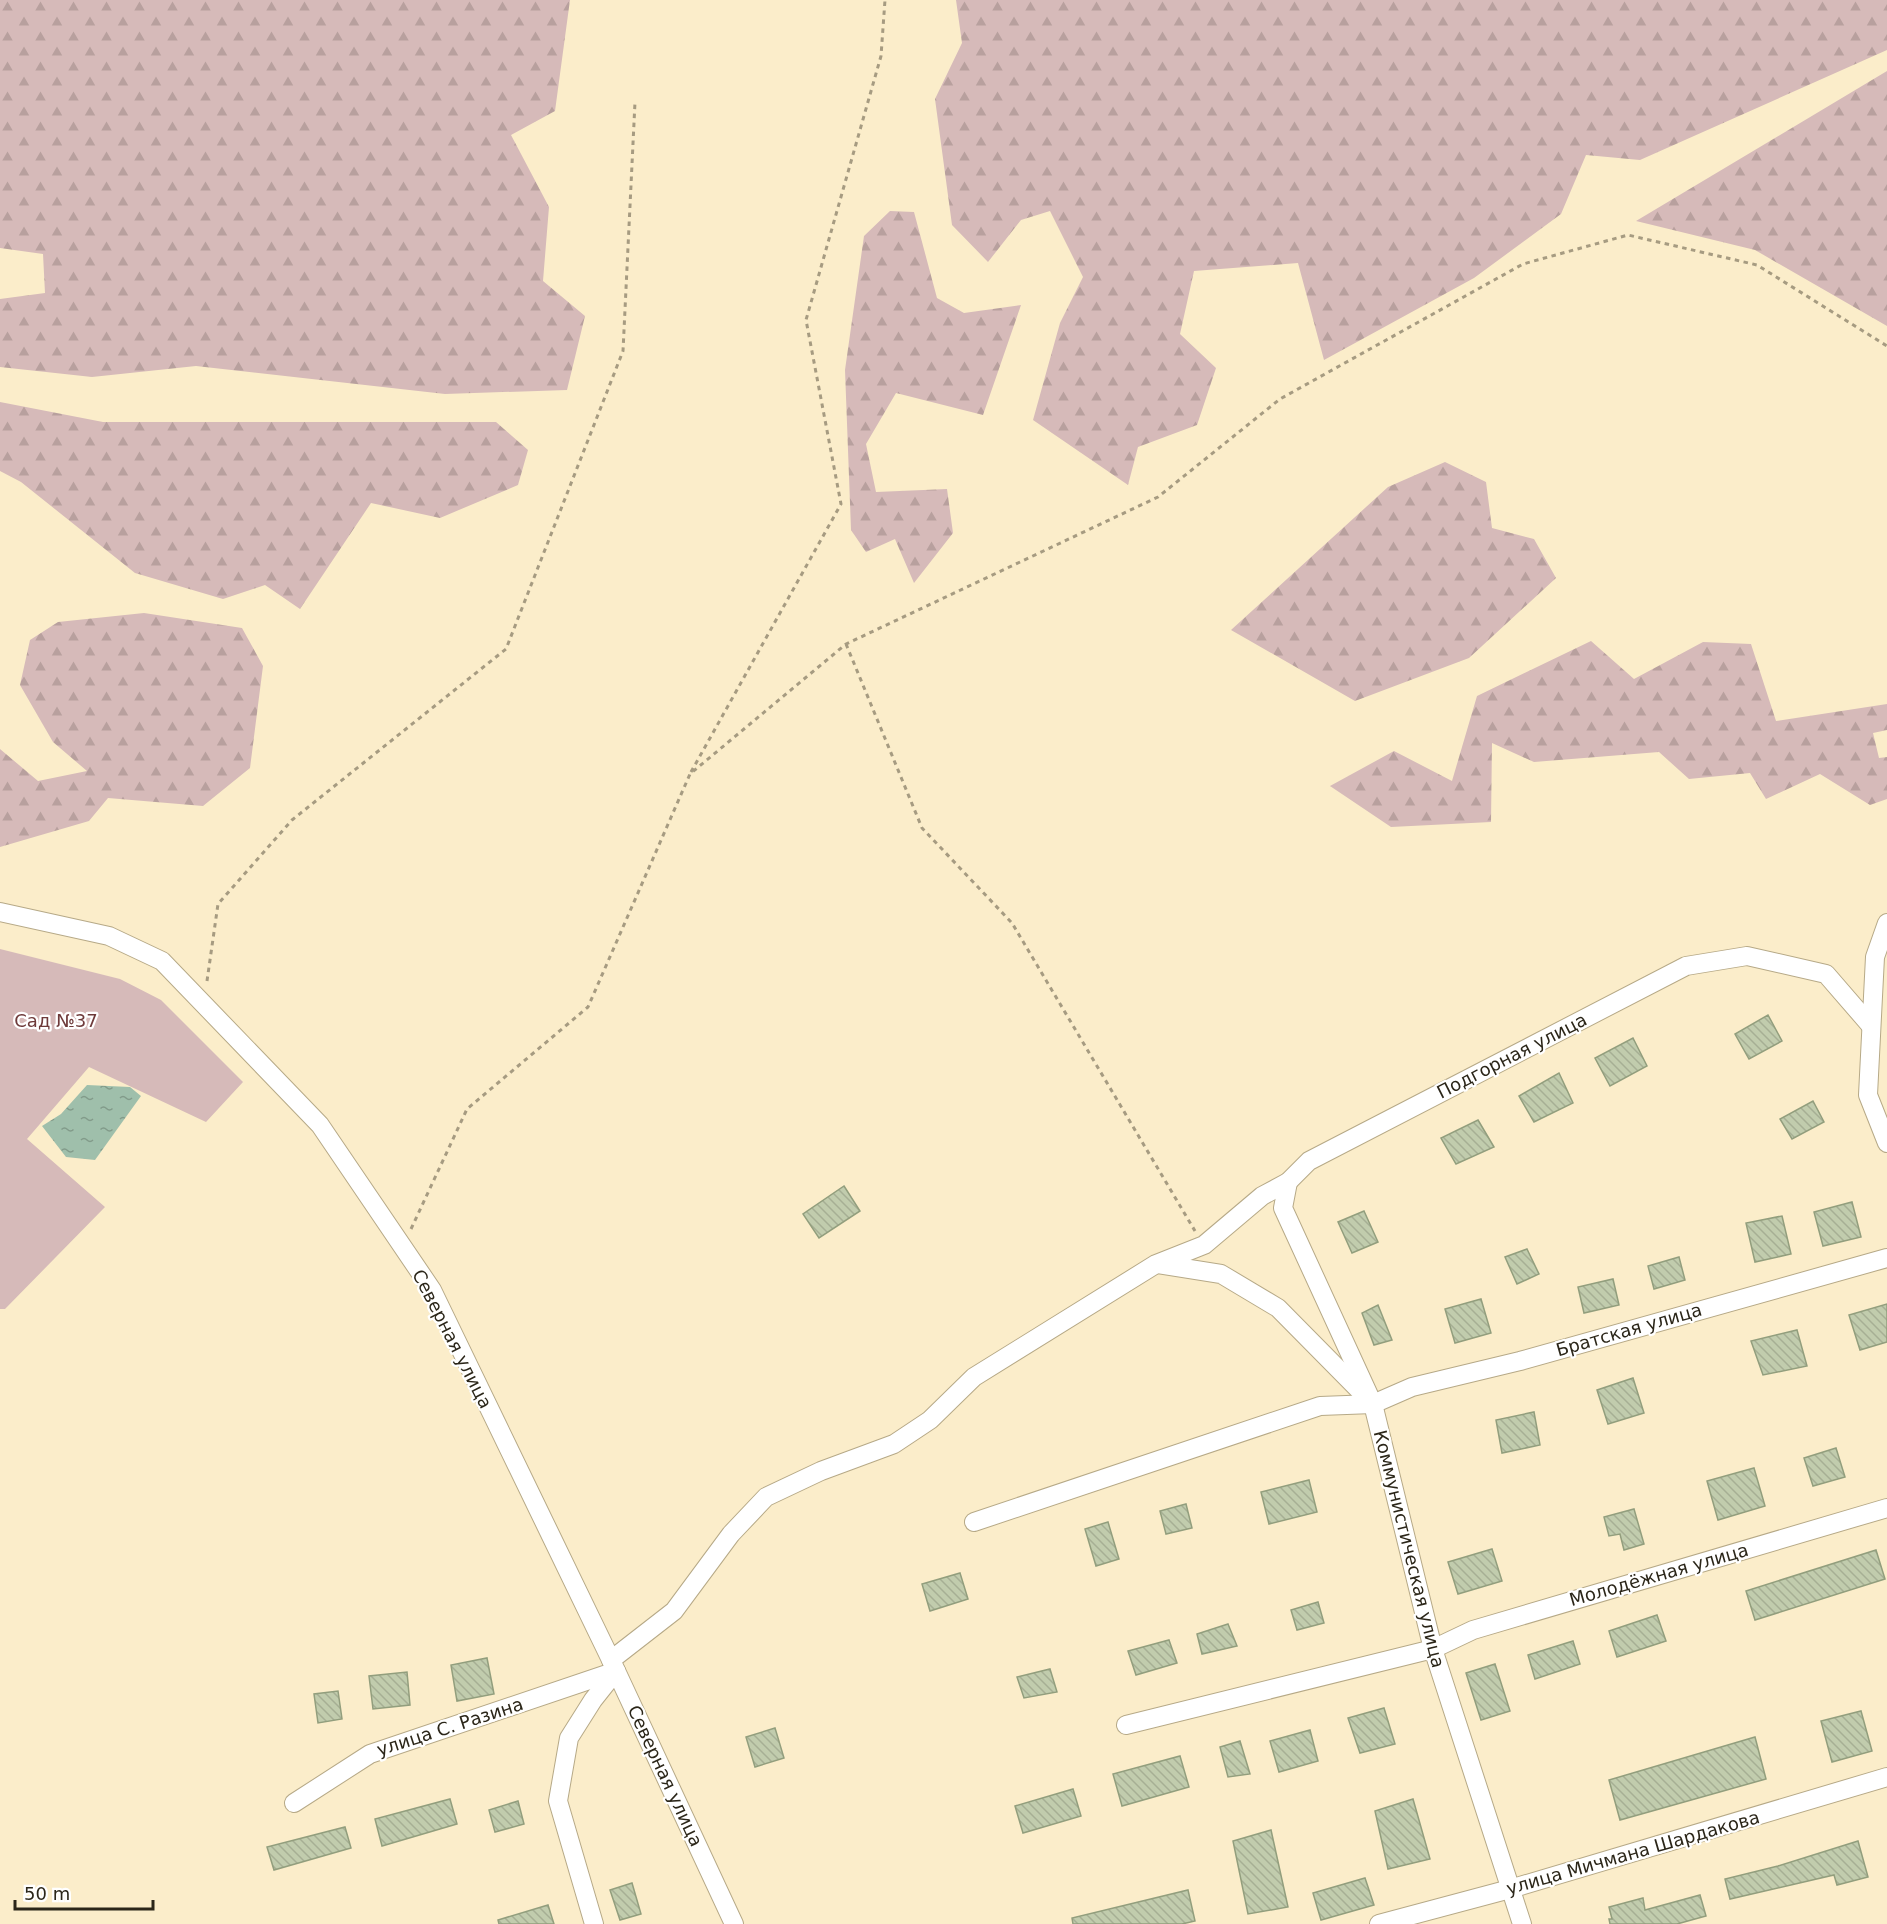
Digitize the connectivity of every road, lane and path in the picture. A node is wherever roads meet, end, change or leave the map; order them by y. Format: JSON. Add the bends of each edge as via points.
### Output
{"nodes":[{"id":1,"x":885,"y":0,"type":"edge"},
{"id":2,"x":635,"y":102,"type":"dead end"},
{"id":3,"x":1887,"y":346,"type":"edge"},
{"id":4,"x":846,"y":644,"type":"junction"},
{"id":5,"x":690,"y":774,"type":"junction"},
{"id":6,"x":0,"y":912,"type":"edge"},
{"id":7,"x":1887,"y":923,"type":"edge"},
{"id":8,"x":204,"y":1005,"type":"junction"},
{"id":9,"x":1871,"y":1026,"type":"junction"},
{"id":10,"x":1887,"y":1143,"type":"edge"},
{"id":11,"x":1288,"y":1182,"type":"junction"},
{"id":12,"x":1204,"y":1245,"type":"junction"},
{"id":13,"x":403,"y":1247,"type":"junction"},
{"id":14,"x":1887,"y":1258,"type":"edge"},
{"id":15,"x":1156,"y":1264,"type":"junction"},
{"id":16,"x":1221,"y":1274,"type":"junction"},
{"id":17,"x":1373,"y":1404,"type":"junction"},
{"id":18,"x":1887,"y":1508,"type":"edge"},
{"id":19,"x":974,"y":1522,"type":"dead end"},
{"id":20,"x":1433,"y":1649,"type":"junction"},
{"id":21,"x":614,"y":1665,"type":"junction"},
{"id":22,"x":1126,"y":1725,"type":"dead end"},
{"id":23,"x":1887,"y":1777,"type":"edge"},
{"id":24,"x":294,"y":1803,"type":"dead end"},
{"id":25,"x":1510,"y":1889,"type":"junction"},
{"id":26,"x":594,"y":1924,"type":"edge"},
{"id":27,"x":734,"y":1924,"type":"edge"},
{"id":28,"x":1378,"y":1924,"type":"edge"},
{"id":29,"x":1522,"y":1924,"type":"edge"}],
"edges":[{"from":1,"to":5,"type":"path","via":[[881,56],[806,320],[841,504]]},
{"from":2,"to":8,"type":"path","via":[[623,351],[506,649],[292,820],[218,904]]},
{"from":3,"to":4,"type":"path","via":[[1756,265],[1628,235],[1523,264],[1280,399],[1158,497]]},
{"from":4,"to":5,"type":"path"},
{"from":4,"to":12,"type":"path","via":[[922,828],[1012,923]]},
{"from":5,"to":13,"type":"path","via":[[588,1007],[467,1109]]},
{"from":6,"to":8,"type":"street","name":"Северная улица","via":[[109,936],[162,962]]},
{"from":7,"to":9,"type":"street","via":[[1875,957]]},
{"from":8,"to":13,"type":"street","name":"Северная улица","via":[[320,1125]]},
{"from":9,"to":10,"type":"street","via":[[1868,1095]]},
{"from":9,"to":11,"type":"street","name":"Подгорная улица","via":[[1826,974],[1747,956],[1686,966],[1310,1161]]},
{"from":11,"to":12,"type":"street","name":"Подгорная улица","via":[[1262,1196]]},
{"from":11,"to":17,"type":"street","name":"Коммунистическая улица","via":[[1283,1208]]},
{"from":12,"to":15,"type":"street","name":"Подгорная улица"},
{"from":12,"to":16,"type":"street"},
{"from":13,"to":21,"type":"street","name":"Северная улица","via":[[432,1290]]},
{"from":14,"to":17,"type":"street","name":"Братская улица","via":[[1412,1388]]},
{"from":15,"to":16,"type":"street"},
{"from":15,"to":21,"type":"street","name":"Подгорная улица","via":[[974,1377],[930,1420],[894,1444],[766,1497],[731,1534],[674,1611]]},
{"from":16,"to":17,"type":"street","via":[[1278,1308]]},
{"from":17,"to":19,"type":"street","via":[[1320,1406]]},
{"from":17,"to":20,"type":"street","name":"Коммунистическая улица"},
{"from":18,"to":20,"type":"street","name":"Молодёжная улица","via":[[1473,1630]]},
{"from":20,"to":22,"type":"street","name":"Молодёжная улица"},
{"from":20,"to":25,"type":"street","name":"Коммунистическая улица"},
{"from":21,"to":24,"type":"street","name":"улица С. Разина","via":[[370,1754]]},
{"from":21,"to":26,"type":"street","via":[[569,1738],[558,1801]]},
{"from":21,"to":27,"type":"street","name":"Северная улица"},
{"from":23,"to":25,"type":"street","name":"улица Мичмана Шардакова"},
{"from":25,"to":28,"type":"street","name":"улица Мичмана Шардакова"},
{"from":25,"to":29,"type":"street","name":"Коммунистическая улица"}]}
